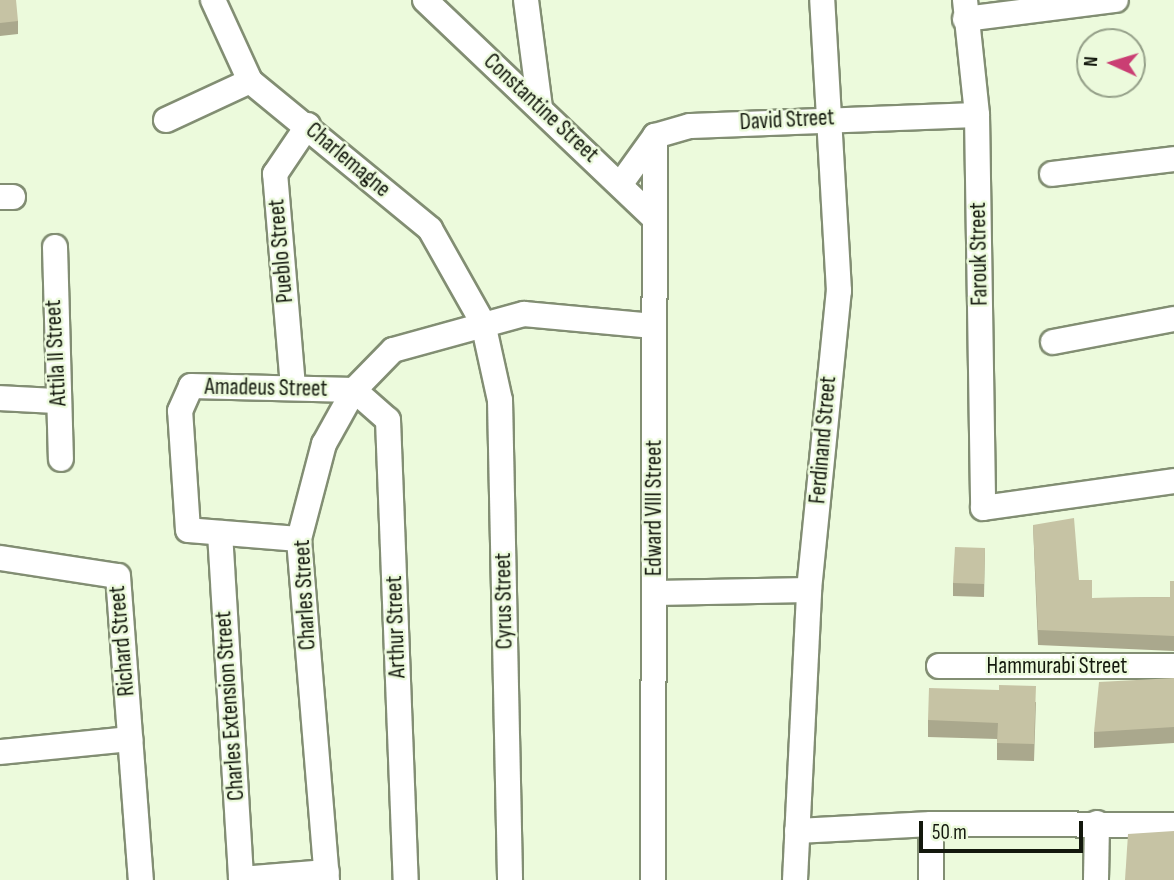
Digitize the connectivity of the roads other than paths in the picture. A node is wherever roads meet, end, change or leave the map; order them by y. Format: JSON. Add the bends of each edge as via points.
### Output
{"nodes":[{"id":1,"x":213,"y":0,"type":"edge"},
{"id":2,"x":425,"y":0,"type":"edge"},
{"id":3,"x":526,"y":0,"type":"edge"},
{"id":4,"x":822,"y":0,"type":"edge"},
{"id":5,"x":1116,"y":0,"type":"edge"},
{"id":6,"x":1035,"y":3,"type":"edge"},
{"id":7,"x":965,"y":10,"type":"edge"},
{"id":8,"x":250,"y":81,"type":"junction"},
{"id":9,"x":540,"y":108,"type":"junction"},
{"id":10,"x":976,"y":115,"type":"junction"},
{"id":11,"x":833,"y":117,"type":"junction"},
{"id":12,"x":166,"y":120,"type":"dead end"},
{"id":13,"x":308,"y":125,"type":"junction"},
{"id":14,"x":654,"y":136,"type":"junction"},
{"id":15,"x":1174,"y":159,"type":"edge"},
{"id":16,"x":1052,"y":174,"type":"dead end"},
{"id":17,"x":622,"y":181,"type":"junction"},
{"id":18,"x":654,"y":218,"type":"junction"},
{"id":19,"x":55,"y":247,"type":"dead end"},
{"id":20,"x":1174,"y":319,"type":"edge"},
{"id":21,"x":483,"y":323,"type":"junction"},
{"id":22,"x":653,"y":326,"type":"junction"},
{"id":23,"x":1054,"y":342,"type":"dead end"},
{"id":24,"x":293,"y":387,"type":"junction"},
{"id":25,"x":354,"y":390,"type":"junction"},
{"id":26,"x":0,"y":398,"type":"edge"},
{"id":27,"x":58,"y":401,"type":"junction"},
{"id":28,"x":61,"y":459,"type":"dead end"},
{"id":29,"x":1174,"y":481,"type":"edge"},
{"id":30,"x":220,"y":533,"type":"junction"},
{"id":31,"x":299,"y":539,"type":"junction"},
{"id":32,"x":0,"y":558,"type":"edge"},
{"id":33,"x":809,"y":590,"type":"junction"},
{"id":34,"x":655,"y":593,"type":"junction"},
{"id":35,"x":939,"y":666,"type":"dead end"},
{"id":36,"x":1174,"y":666,"type":"edge"},
{"id":37,"x":130,"y":739,"type":"junction"},
{"id":38,"x":0,"y":751,"type":"edge"},
{"id":39,"x":1097,"y":823,"type":"junction"},
{"id":40,"x":931,"y":824,"type":"junction"},
{"id":41,"x":1174,"y":825,"type":"edge"},
{"id":42,"x":797,"y":831,"type":"junction"},
{"id":43,"x":327,"y":876,"type":"edge"},
{"id":44,"x":141,"y":880,"type":"edge"},
{"id":45,"x":241,"y":880,"type":"edge"},
{"id":46,"x":405,"y":880,"type":"edge"},
{"id":47,"x":510,"y":880,"type":"edge"},
{"id":48,"x":653,"y":880,"type":"edge"},
{"id":49,"x":795,"y":880,"type":"edge"},
{"id":50,"x":931,"y":880,"type":"edge"},
{"id":51,"x":1096,"y":880,"type":"edge"}],
"edges":[{"from":1,"to":8,"type":"street","name":"Charlemagne"},
{"from":2,"to":9,"type":"street","name":"Constantine Street"},
{"from":3,"to":9,"type":"street"},
{"from":4,"to":11,"type":"street","name":"Ferdinand Street"},
{"from":5,"to":6,"type":"street"},
{"from":6,"to":7,"type":"street"},
{"from":7,"to":10,"type":"street","name":"Farouk Street"},
{"from":8,"to":12,"type":"street"},
{"from":8,"to":13,"type":"street","name":"Charlemagne"},
{"from":9,"to":17,"type":"street","name":"Constantine Street"},
{"from":10,"to":11,"type":"street","name":"David Street"},
{"from":10,"to":29,"type":"street","name":"Farouk Street","via":[[983,508]]},
{"from":11,"to":14,"type":"street","name":"David Street","via":[[690,126]]},
{"from":11,"to":33,"type":"street","name":"Ferdinand Street","via":[[839,291]]},
{"from":13,"to":21,"type":"street","name":"Charlemagne","via":[[430,229]]},
{"from":13,"to":24,"type":"street","name":"Pueblo Street","via":[[275,174]]},
{"from":14,"to":17,"type":"street"},
{"from":14,"to":18,"type":"street","name":"Edward VIII Street"},
{"from":15,"to":16,"type":"street"},
{"from":17,"to":18,"type":"street","name":"Constantine Street"},
{"from":18,"to":22,"type":"street","name":"Edward VIII Street"},
{"from":19,"to":27,"type":"street","name":"Attila II Street"},
{"from":20,"to":23,"type":"street"},
{"from":21,"to":22,"type":"street","name":"Charles Street","via":[[524,314]]},
{"from":21,"to":25,"type":"street","name":"Charles Street","via":[[393,350]]},
{"from":21,"to":47,"type":"street","name":"Cyrus Street","via":[[500,400]]},
{"from":22,"to":34,"type":"street","name":"Edward VIII Street"},
{"from":24,"to":25,"type":"street","name":"Amadeus Street"},
{"from":24,"to":30,"type":"street","name":"Amadeus Street","via":[[191,386],[181,397],[188,530]]},
{"from":25,"to":31,"type":"street","name":"Charles Street","via":[[324,444]]},
{"from":25,"to":46,"type":"street","name":"Arthur Street","via":[[388,420]]},
{"from":26,"to":27,"type":"street"},
{"from":27,"to":28,"type":"street","name":"Attila II Street"},
{"from":30,"to":31,"type":"street"},
{"from":30,"to":45,"type":"street","name":"Charles Extension Street"},
{"from":31,"to":43,"type":"street","name":"Charles Street"},
{"from":32,"to":37,"type":"street","name":"Richard Street","via":[[118,576]]},
{"from":33,"to":34,"type":"street"},
{"from":33,"to":42,"type":"street","name":"Ferdinand Street"},
{"from":34,"to":48,"type":"street","name":"Edward VIII Street"},
{"from":35,"to":36,"type":"street","name":"Hammurabi Street"},
{"from":37,"to":38,"type":"street"},
{"from":37,"to":44,"type":"street","name":"Richard Street"},
{"from":39,"to":40,"type":"street"},
{"from":39,"to":41,"type":"street"},
{"from":39,"to":51,"type":"street"},
{"from":40,"to":42,"type":"street"},
{"from":40,"to":50,"type":"street"},
{"from":42,"to":49,"type":"street","name":"Ferdinand Street"},
{"from":43,"to":45,"type":"street"}]}
